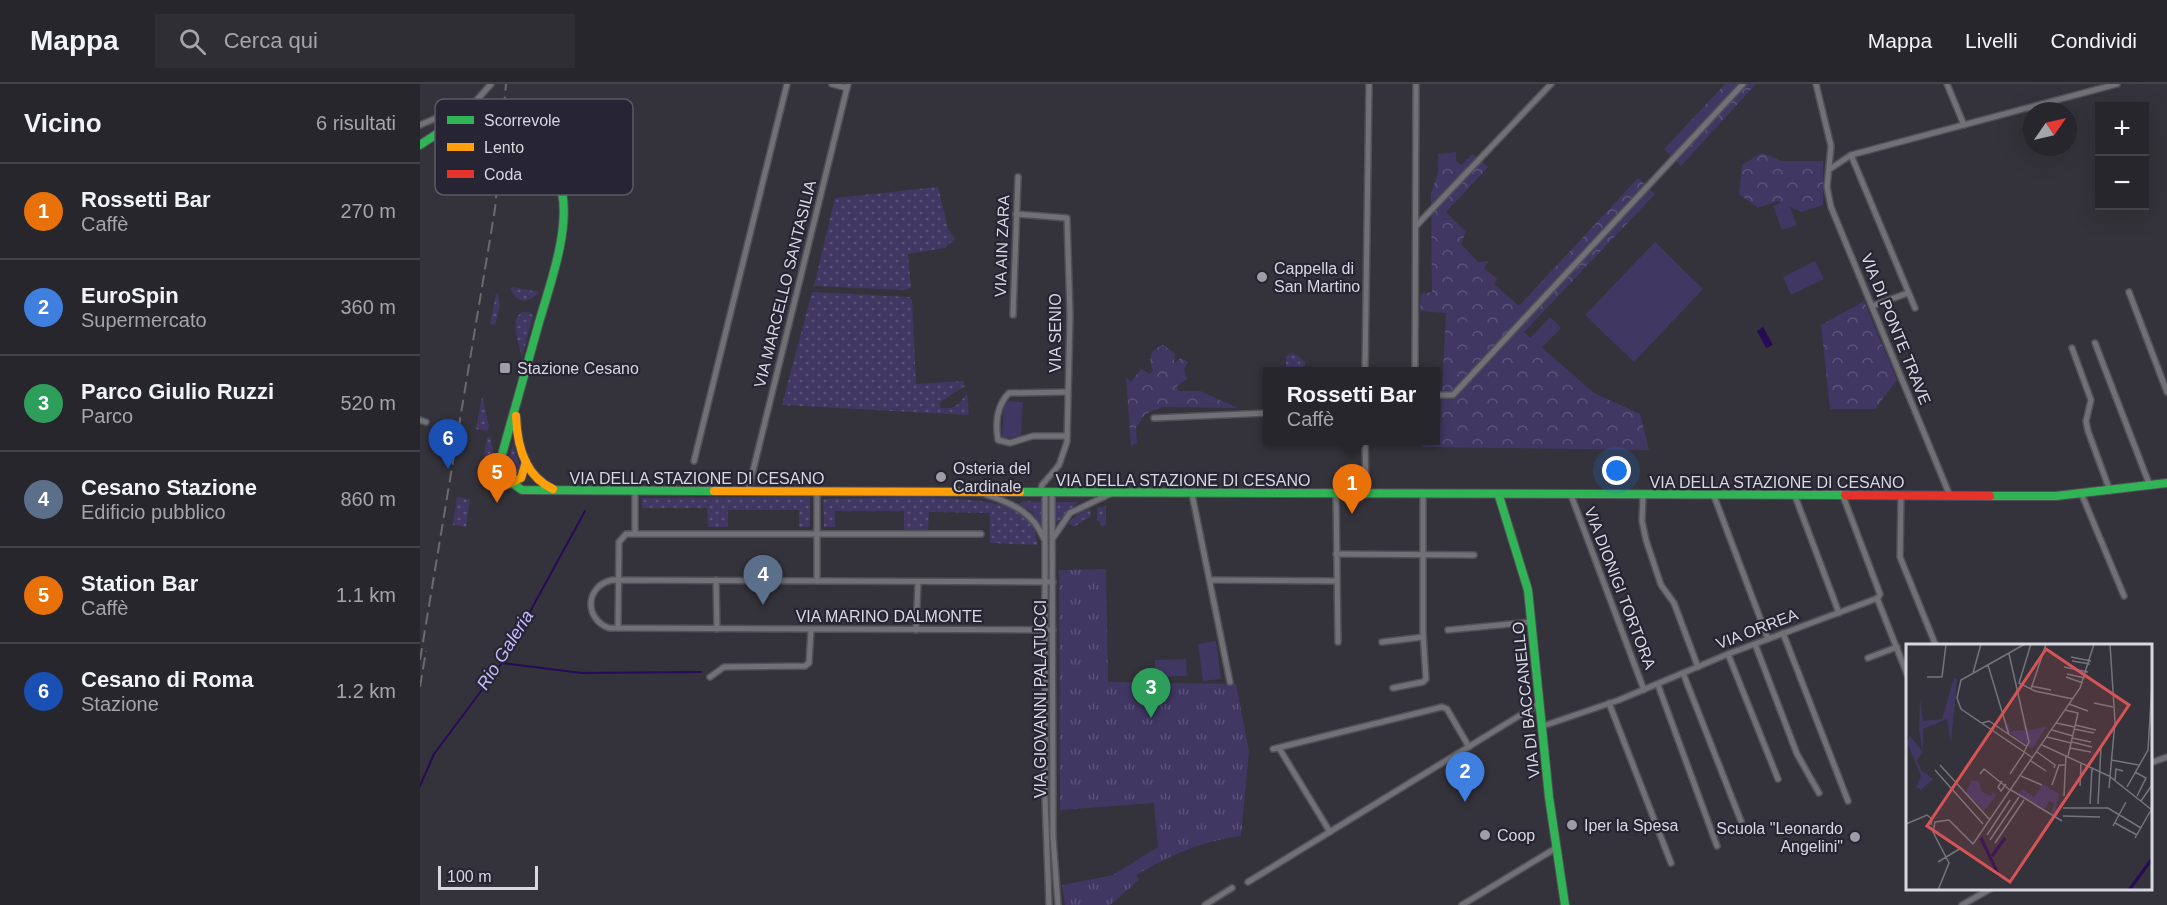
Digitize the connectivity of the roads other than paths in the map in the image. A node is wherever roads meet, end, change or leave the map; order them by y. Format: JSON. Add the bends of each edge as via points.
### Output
{"nodes":[{"id":1,"x":491,"y":84,"type":"edge"},
{"id":2,"x":787,"y":84,"type":"edge"},
{"id":3,"x":832,"y":84,"type":"edge"},
{"id":4,"x":1369,"y":84,"type":"edge"},
{"id":5,"x":1416,"y":84,"type":"edge"},
{"id":6,"x":1551,"y":84,"type":"edge"},
{"id":7,"x":1743,"y":84,"type":"edge"},
{"id":8,"x":1816,"y":84,"type":"edge"},
{"id":9,"x":1947,"y":84,"type":"edge"},
{"id":10,"x":2116,"y":84,"type":"edge"},
{"id":11,"x":847,"y":86,"type":"edge"},
{"id":12,"x":477,"y":99,"type":"edge"},
{"id":13,"x":435,"y":118,"type":"edge"},
{"id":14,"x":420,"y":125,"type":"edge"},
{"id":15,"x":1964,"y":125,"type":"junction"},
{"id":16,"x":435,"y":135,"type":"edge"},
{"id":17,"x":420,"y":145,"type":"edge"},
{"id":18,"x":1851,"y":155,"type":"junction"},
{"id":19,"x":1829,"y":170,"type":"junction"},
{"id":20,"x":1018,"y":177,"type":"dead end"},
{"id":21,"x":562,"y":195,"type":"edge"},
{"id":22,"x":1016,"y":214,"type":"junction"},
{"id":23,"x":1415,"y":227,"type":"junction"},
{"id":24,"x":2128,"y":292,"type":"dead end"},
{"id":25,"x":1908,"y":293,"type":"junction"},
{"id":26,"x":1872,"y":306,"type":"junction"},
{"id":27,"x":1915,"y":308,"type":"dead end"},
{"id":28,"x":1013,"y":315,"type":"dead end"},
{"id":29,"x":2095,"y":342,"type":"dead end"},
{"id":30,"x":2072,"y":348,"type":"dead end"},
{"id":31,"x":1365,"y":367,"type":"edge"},
{"id":32,"x":1414,"y":367,"type":"edge"},
{"id":33,"x":1068,"y":392,"type":"junction"},
{"id":34,"x":2167,"y":392,"type":"edge"},
{"id":35,"x":1440,"y":395,"type":"edge"},
{"id":36,"x":516,"y":411,"type":"junction"},
{"id":37,"x":1263,"y":413,"type":"edge"},
{"id":38,"x":1154,"y":418,"type":"dead end"},
{"id":39,"x":1067,"y":436,"type":"junction"},
{"id":40,"x":1365,"y":445,"type":"edge"},
{"id":41,"x":694,"y":461,"type":"dead end"},
{"id":42,"x":526,"y":462,"type":"junction"},
{"id":43,"x":2167,"y":483,"type":"edge"},
{"id":44,"x":509,"y":484,"type":"junction"},
{"id":45,"x":2150,"y":486,"type":"junction"},
{"id":46,"x":559,"y":490,"type":"junction"},
{"id":47,"x":635,"y":490,"type":"junction"},
{"id":48,"x":748,"y":491,"type":"junction"},
{"id":49,"x":2110,"y":491,"type":"junction"},
{"id":50,"x":817,"y":492,"type":"junction"},
{"id":51,"x":979,"y":492,"type":"junction"},
{"id":52,"x":1046,"y":493,"type":"junction"},
{"id":53,"x":1112,"y":493,"type":"junction"},
{"id":54,"x":1192,"y":494,"type":"junction"},
{"id":55,"x":1336,"y":495,"type":"junction"},
{"id":56,"x":1366,"y":495,"type":"junction"},
{"id":57,"x":1424,"y":495,"type":"junction"},
{"id":58,"x":1571,"y":495,"type":"junction"},
{"id":59,"x":2082,"y":495,"type":"junction"},
{"id":60,"x":1498,"y":496,"type":"junction"},
{"id":61,"x":1643,"y":496,"type":"junction"},
{"id":62,"x":1714,"y":496,"type":"junction"},
{"id":63,"x":1795,"y":496,"type":"junction"},
{"id":64,"x":1843,"y":496,"type":"junction"},
{"id":65,"x":1901,"y":496,"type":"junction"},
{"id":66,"x":1950,"y":496,"type":"junction"},
{"id":67,"x":635,"y":534,"type":"junction"},
{"id":68,"x":817,"y":534,"type":"junction"},
{"id":69,"x":981,"y":534,"type":"dead end"},
{"id":70,"x":1053,"y":539,"type":"junction"},
{"id":71,"x":1045,"y":543,"type":"junction"},
{"id":72,"x":1336,"y":554,"type":"junction"},
{"id":73,"x":1422,"y":555,"type":"junction"},
{"id":74,"x":1474,"y":555,"type":"dead end"},
{"id":75,"x":618,"y":580,"type":"junction"},
{"id":76,"x":716,"y":580,"type":"junction"},
{"id":77,"x":1211,"y":580,"type":"junction"},
{"id":78,"x":817,"y":581,"type":"junction"},
{"id":79,"x":1336,"y":581,"type":"junction"},
{"id":80,"x":918,"y":582,"type":"junction"},
{"id":81,"x":1045,"y":582,"type":"junction"},
{"id":82,"x":1053,"y":582,"type":"junction"},
{"id":83,"x":2124,"y":596,"type":"dead end"},
{"id":84,"x":1877,"y":598,"type":"junction"},
{"id":85,"x":1839,"y":613,"type":"junction"},
{"id":86,"x":1531,"y":622,"type":"junction"},
{"id":87,"x":618,"y":628,"type":"junction"},
{"id":88,"x":717,"y":629,"type":"junction"},
{"id":89,"x":810,"y":630,"type":"junction"},
{"id":90,"x":916,"y":630,"type":"junction"},
{"id":91,"x":1045,"y":630,"type":"junction"},
{"id":92,"x":1053,"y":630,"type":"junction"},
{"id":93,"x":1448,"y":630,"type":"dead end"},
{"id":94,"x":1783,"y":633,"type":"junction"},
{"id":95,"x":1423,"y":638,"type":"junction"},
{"id":96,"x":1768,"y":639,"type":"junction"},
{"id":97,"x":1338,"y":642,"type":"dead end"},
{"id":98,"x":1382,"y":642,"type":"dead end"},
{"id":99,"x":1755,"y":644,"type":"junction"},
{"id":100,"x":1936,"y":644,"type":"edge"},
{"id":101,"x":1897,"y":647,"type":"junction"},
{"id":102,"x":1728,"y":654,"type":"junction"},
{"id":103,"x":1868,"y":658,"type":"dead end"},
{"id":104,"x":1698,"y":667,"type":"junction"},
{"id":105,"x":1906,"y":671,"type":"edge"},
{"id":106,"x":1683,"y":673,"type":"junction"},
{"id":107,"x":710,"y":677,"type":"dead end"},
{"id":108,"x":1230,"y":682,"type":"dead end"},
{"id":109,"x":1658,"y":685,"type":"junction"},
{"id":110,"x":1393,"y":688,"type":"dead end"},
{"id":111,"x":1644,"y":690,"type":"junction"},
{"id":112,"x":1541,"y":702,"type":"junction"},
{"id":113,"x":1609,"y":703,"type":"junction"},
{"id":114,"x":1543,"y":726,"type":"junction"},
{"id":115,"x":1469,"y":747,"type":"junction"},
{"id":116,"x":2167,"y":757,"type":"edge"},
{"id":117,"x":2152,"y":763,"type":"edge"},
{"id":118,"x":1778,"y":779,"type":"dead end"},
{"id":119,"x":1819,"y":793,"type":"dead end"},
{"id":120,"x":1848,"y":801,"type":"dead end"},
{"id":121,"x":1741,"y":821,"type":"dead end"},
{"id":122,"x":1330,"y":832,"type":"junction"},
{"id":123,"x":1717,"y":846,"type":"dead end"},
{"id":124,"x":1556,"y":849,"type":"junction"},
{"id":125,"x":1671,"y":863,"type":"dead end"},
{"id":126,"x":1248,"y":882,"type":"dead end"},
{"id":127,"x":1232,"y":888,"type":"dead end"},
{"id":128,"x":1988,"y":890,"type":"edge"},
{"id":129,"x":1049,"y":905,"type":"edge"},
{"id":130,"x":1058,"y":905,"type":"edge"},
{"id":131,"x":1205,"y":905,"type":"edge"},
{"id":132,"x":1462,"y":905,"type":"edge"},
{"id":133,"x":1565,"y":905,"type":"edge"},
{"id":134,"x":1962,"y":905,"type":"edge"}],
"edges":[{"from":1,"to":12,"type":"street"},
{"from":2,"to":41,"type":"street"},
{"from":3,"to":11,"type":"street"},
{"from":4,"to":31,"type":"street"},
{"from":5,"to":23,"type":"street"},
{"from":6,"to":23,"type":"street"},
{"from":7,"to":35,"type":"street","via":[[1453,395]]},
{"from":8,"to":19,"type":"street","name":"VIA DI PONTE TRAVE","via":[[1831,146]]},
{"from":9,"to":15,"type":"street"},
{"from":10,"to":15,"type":"street"},
{"from":11,"to":48,"type":"street","name":"VIA MARCELLO SANTASILIA"},
{"from":13,"to":14,"type":"street"},
{"from":15,"to":18,"type":"street"},
{"from":16,"to":17,"type":"street","name":"VIA DELLA STAZIONE DI CESANO","bridge":true},
{"from":18,"to":19,"type":"street"},
{"from":18,"to":25,"type":"street"},
{"from":19,"to":26,"type":"street","name":"VIA DI PONTE TRAVE","via":[[1827,191],[1831,207]]},
{"from":20,"to":22,"type":"street","name":"VIA AIN ZARA"},
{"from":21,"to":36,"type":"street","name":"VIA DELLA STAZIONE DI CESANO","bridge":true,"via":[[564,217],[557,257]]},
{"from":22,"to":28,"type":"street","name":"VIA AIN ZARA"},
{"from":22,"to":33,"type":"street","name":"VIA SENIO","via":[[1067,218]]},
{"from":23,"to":32,"type":"street"},
{"from":24,"to":34,"type":"street"},
{"from":25,"to":26,"type":"street"},
{"from":25,"to":27,"type":"street"},
{"from":26,"to":66,"type":"street","name":"VIA DI PONTE TRAVE"},
{"from":29,"to":45,"type":"street"},
{"from":30,"to":49,"type":"street","via":[[2091,400],[2088,431]]},
{"from":33,"to":39,"type":"street","name":"VIA SENIO"},
{"from":33,"to":39,"type":"street","via":[[1009,393],[999,405],[997,432],[998,440],[1010,443],[1033,436]]},
{"from":36,"to":42,"type":"street","name":"VIA DELLA STAZIONE DI CESANO","via":[[517,437]]},
{"from":36,"to":44,"type":"street","name":"VIA DELLA STAZIONE DI CESANO","via":[[501,460],[501,473]]},
{"from":37,"to":38,"type":"street"},
{"from":39,"to":52,"type":"street","name":"VIA SENIO","via":[[1056,471],[1042,485]]},
{"from":40,"to":56,"type":"street"},
{"from":42,"to":44,"type":"street","via":[[521,478]]},
{"from":42,"to":46,"type":"street","name":"VIA DELLA STAZIONE DI CESANO","via":[[540,482]]},
{"from":43,"to":45,"type":"street","name":"VIA DELLA STAZIONE DI CESANO"},
{"from":44,"to":46,"type":"street","name":"VIA DELLA STAZIONE DI CESANO","via":[[524,490]]},
{"from":45,"to":49,"type":"street","name":"VIA DELLA STAZIONE DI CESANO"},
{"from":46,"to":47,"type":"street","name":"VIA DELLA STAZIONE DI CESANO"},
{"from":47,"to":48,"type":"street","name":"VIA DELLA STAZIONE DI CESANO"},
{"from":47,"to":67,"type":"street"},
{"from":48,"to":50,"type":"street","name":"VIA DELLA STAZIONE DI CESANO"},
{"from":49,"to":59,"type":"street","name":"VIA DELLA STAZIONE DI CESANO"},
{"from":50,"to":51,"type":"street","name":"VIA DELLA STAZIONE DI CESANO"},
{"from":50,"to":68,"type":"street"},
{"from":51,"to":52,"type":"street","name":"VIA DELLA STAZIONE DI CESANO"},
{"from":51,"to":71,"type":"street","via":[[1026,512],[1038,525]]},
{"from":52,"to":53,"type":"street","name":"VIA DELLA STAZIONE DI CESANO"},
{"from":52,"to":70,"type":"street","name":"VIA GIOVANNI PALATUCCI"},
{"from":52,"to":71,"type":"street","name":"VIA GIOVANNI PALATUCCI"},
{"from":53,"to":54,"type":"street","name":"VIA DELLA STAZIONE DI CESANO"},
{"from":53,"to":70,"type":"street","via":[[1070,513]]},
{"from":54,"to":55,"type":"street","name":"VIA DELLA STAZIONE DI CESANO"},
{"from":54,"to":77,"type":"street"},
{"from":55,"to":56,"type":"street","name":"VIA DELLA STAZIONE DI CESANO"},
{"from":55,"to":72,"type":"street"},
{"from":56,"to":57,"type":"street","name":"VIA DELLA STAZIONE DI CESANO"},
{"from":57,"to":60,"type":"street","name":"VIA DELLA STAZIONE DI CESANO"},
{"from":57,"to":73,"type":"street"},
{"from":58,"to":60,"type":"street","name":"VIA DELLA STAZIONE DI CESANO"},
{"from":58,"to":61,"type":"street","name":"VIA DELLA STAZIONE DI CESANO"},
{"from":58,"to":111,"type":"street","name":"VIA DIONIGI TORTORA"},
{"from":59,"to":66,"type":"street","name":"VIA DELLA STAZIONE DI CESANO"},
{"from":59,"to":83,"type":"street"},
{"from":60,"to":86,"type":"street","name":"VIA DI BACCANELLO","via":[[1523,568]]},
{"from":61,"to":62,"type":"street","name":"VIA DELLA STAZIONE DI CESANO"},
{"from":61,"to":104,"type":"street","via":[[1646,540]]},
{"from":62,"to":63,"type":"street","name":"VIA DELLA STAZIONE DI CESANO"},
{"from":62,"to":96,"type":"street"},
{"from":63,"to":64,"type":"street","name":"VIA DELLA STAZIONE DI CESANO"},
{"from":63,"to":85,"type":"street"},
{"from":64,"to":65,"type":"street","name":"VIA DELLA STAZIONE DI CESANO"},
{"from":64,"to":84,"type":"street","via":[[1880,594]]},
{"from":65,"to":66,"type":"street","name":"VIA DELLA STAZIONE DI CESANO"},
{"from":65,"to":100,"type":"street","via":[[1900,557]]},
{"from":67,"to":68,"type":"street"},
{"from":67,"to":75,"type":"street","via":[[624,535],[620,540]]},
{"from":68,"to":69,"type":"street"},
{"from":68,"to":78,"type":"street"},
{"from":70,"to":82,"type":"street","name":"VIA GIOVANNI PALATUCCI"},
{"from":71,"to":81,"type":"street","name":"VIA GIOVANNI PALATUCCI"},
{"from":72,"to":73,"type":"street"},
{"from":72,"to":79,"type":"street"},
{"from":73,"to":74,"type":"street"},
{"from":73,"to":95,"type":"street"},
{"from":75,"to":76,"type":"street","name":"VIA MARINO DALMONTE"},
{"from":75,"to":87,"type":"street"},
{"from":75,"to":87,"type":"street","name":"VIA MARINO DALMONTE","via":[[607,580],[598,586],[590,602],[598,622]]},
{"from":76,"to":78,"type":"street","name":"VIA MARINO DALMONTE"},
{"from":76,"to":88,"type":"street"},
{"from":77,"to":79,"type":"street"},
{"from":77,"to":108,"type":"street"},
{"from":78,"to":80,"type":"street","name":"VIA MARINO DALMONTE"},
{"from":79,"to":97,"type":"street"},
{"from":80,"to":81,"type":"street","name":"VIA MARINO DALMONTE"},
{"from":80,"to":90,"type":"street"},
{"from":81,"to":82,"type":"street","name":"VIA MARINO DALMONTE"},
{"from":81,"to":91,"type":"street","name":"VIA GIOVANNI PALATUCCI"},
{"from":82,"to":92,"type":"street","name":"VIA GIOVANNI PALATUCCI"},
{"from":84,"to":85,"type":"street","name":"VIA ORREA"},
{"from":84,"to":101,"type":"street"},
{"from":85,"to":94,"type":"street","name":"VIA ORREA"},
{"from":86,"to":93,"type":"street"},
{"from":86,"to":112,"type":"street","name":"VIA DI BACCANELLO"},
{"from":87,"to":88,"type":"street","name":"VIA MARINO DALMONTE"},
{"from":88,"to":89,"type":"street","name":"VIA MARINO DALMONTE"},
{"from":89,"to":90,"type":"street","name":"VIA MARINO DALMONTE"},
{"from":89,"to":107,"type":"street","via":[[805,666],[724,667]]},
{"from":90,"to":91,"type":"street","name":"VIA MARINO DALMONTE"},
{"from":91,"to":92,"type":"street","name":"VIA MARINO DALMONTE"},
{"from":91,"to":129,"type":"street","name":"VIA GIOVANNI PALATUCCI"},
{"from":92,"to":130,"type":"street","name":"VIA GIOVANNI PALATUCCI","via":[[1053,837]]},
{"from":94,"to":96,"type":"street","name":"VIA ORREA"},
{"from":94,"to":120,"type":"street"},
{"from":95,"to":98,"type":"street"},
{"from":95,"to":110,"type":"street","via":[[1426,681]]},
{"from":96,"to":99,"type":"street","name":"VIA ORREA"},
{"from":99,"to":102,"type":"street","name":"VIA ORREA"},
{"from":99,"to":119,"type":"street","via":[[1798,756]]},
{"from":101,"to":103,"type":"street"},
{"from":101,"to":105,"type":"street"},
{"from":102,"to":104,"type":"street","name":"VIA ORREA"},
{"from":102,"to":118,"type":"street"},
{"from":104,"to":106,"type":"street","name":"VIA ORREA"},
{"from":106,"to":109,"type":"street","name":"VIA ORREA"},
{"from":106,"to":121,"type":"street"},
{"from":109,"to":111,"type":"street","name":"VIA ORREA"},
{"from":109,"to":123,"type":"street"},
{"from":111,"to":113,"type":"street","name":"VIA ORREA"},
{"from":112,"to":114,"type":"street","name":"VIA DI BACCANELLO"},
{"from":112,"to":115,"type":"street"},
{"from":113,"to":114,"type":"street","name":"VIA ORREA"},
{"from":113,"to":125,"type":"street"},
{"from":114,"to":124,"type":"street","name":"VIA DI BACCANELLO"},
{"from":115,"to":122,"type":"street"},
{"from":115,"to":122,"type":"street","via":[[1447,709],[1440,707],[1276,748]]},
{"from":116,"to":117,"type":"street"},
{"from":122,"to":126,"type":"street"},
{"from":124,"to":132,"type":"street"},
{"from":124,"to":133,"type":"street","name":"VIA DI BACCANELLO"},
{"from":127,"to":131,"type":"street"},
{"from":128,"to":134,"type":"street"}]}
